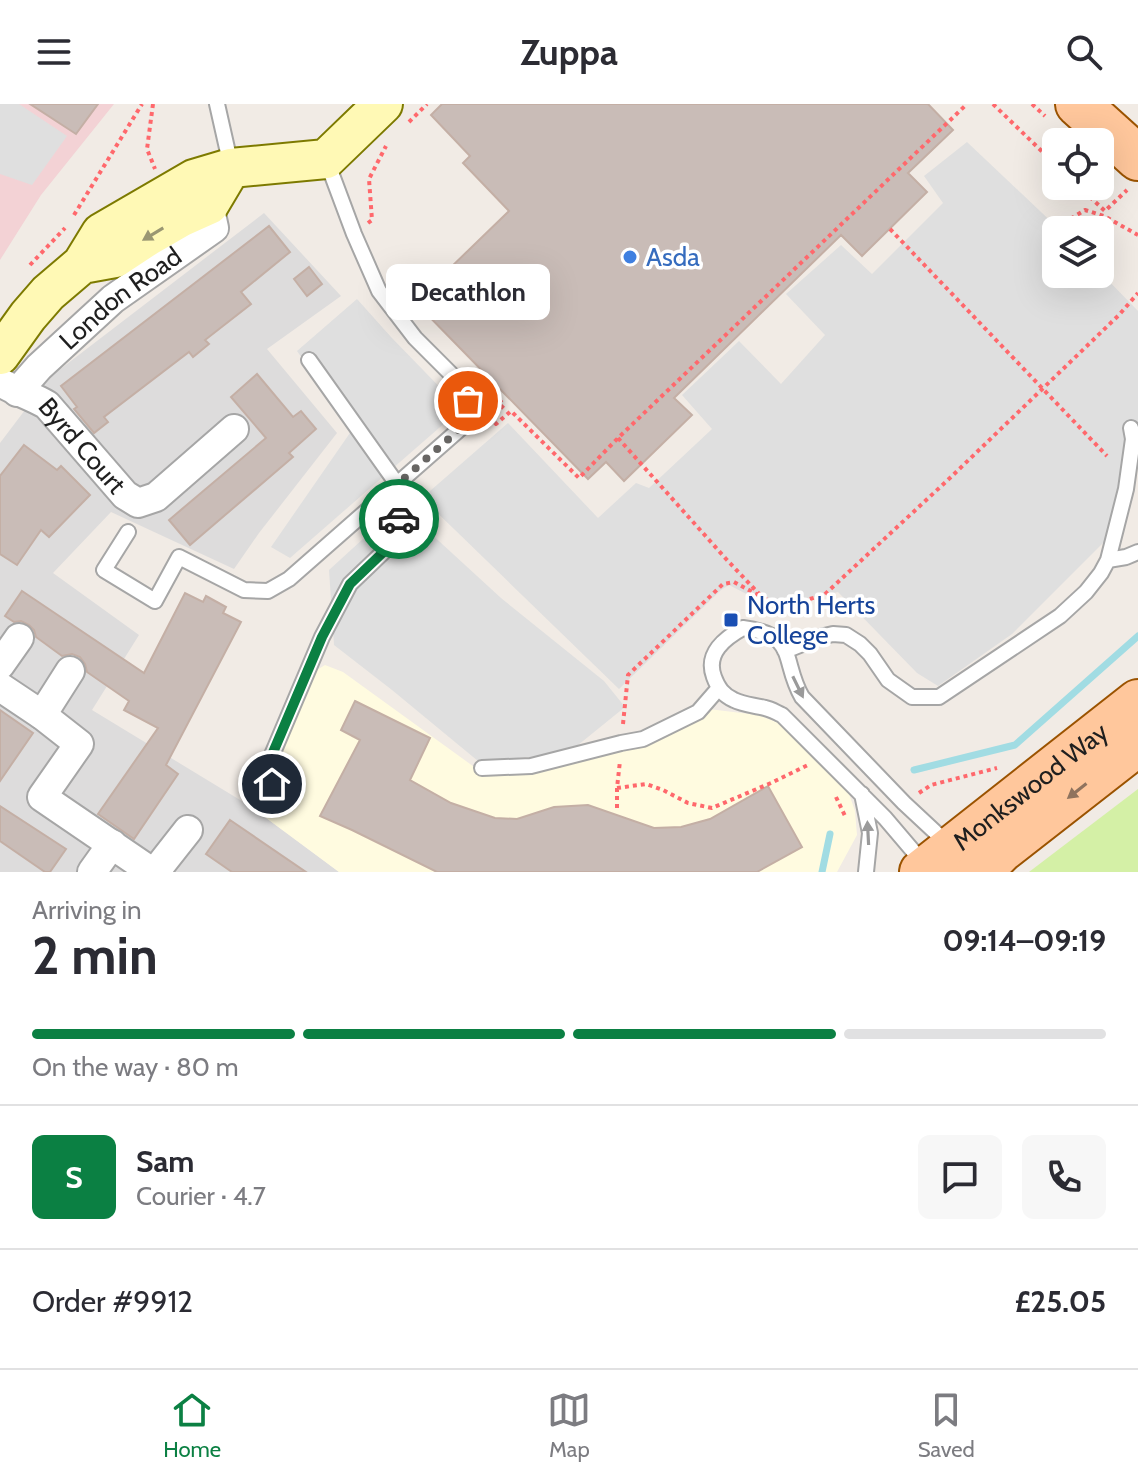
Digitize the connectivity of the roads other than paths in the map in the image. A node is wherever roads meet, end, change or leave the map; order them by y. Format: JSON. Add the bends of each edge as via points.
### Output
{"nodes":[{"id":1,"x":217,"y":104,"type":"edge"},
{"id":2,"x":1078,"y":104,"type":"edge"},
{"id":3,"x":395,"y":122,"type":"edge"},
{"id":4,"x":326,"y":159,"type":"junction"},
{"id":5,"x":231,"y":168,"type":"junction"},
{"id":6,"x":1128,"y":169,"type":"edge"},
{"id":7,"x":209,"y":205,"type":"junction"},
{"id":8,"x":82,"y":264,"type":"junction"},
{"id":9,"x":0,"y":355,"type":"edge"},
{"id":10,"x":309,"y":360,"type":"dead end"},
{"id":11,"x":8,"y":387,"type":"edge"},
{"id":12,"x":234,"y":429,"type":"dead end"},
{"id":13,"x":1134,"y":436,"type":"edge"},
{"id":14,"x":397,"y":484,"type":"junction"},
{"id":15,"x":382,"y":498,"type":"junction"},
{"id":16,"x":368,"y":510,"type":"junction"},
{"id":17,"x":128,"y":532,"type":"dead end"},
{"id":18,"x":397,"y":539,"type":"junction"},
{"id":19,"x":1138,"y":552,"type":"edge"},
{"id":20,"x":1108,"y":560,"type":"junction"},
{"id":21,"x":19,"y":638,"type":"dead end"},
{"id":22,"x":785,"y":651,"type":"junction"},
{"id":23,"x":0,"y":665,"type":"edge"},
{"id":24,"x":70,"y":671,"type":"dead end"},
{"id":25,"x":0,"y":687,"type":"edge"},
{"id":26,"x":718,"y":689,"type":"junction"},
{"id":27,"x":1138,"y":702,"type":"edge"},
{"id":28,"x":42,"y":715,"type":"junction"},
{"id":29,"x":1138,"y":743,"type":"edge"},
{"id":30,"x":482,"y":768,"type":"dead end"},
{"id":31,"x":862,"y":794,"type":"junction"},
{"id":32,"x":279,"y":799,"type":"dead end"},
{"id":33,"x":188,"y":830,"type":"dead end"},
{"id":34,"x":112,"y":844,"type":"junction"},
{"id":35,"x":945,"y":865,"type":"edge"},
{"id":36,"x":92,"y":872,"type":"edge"},
{"id":37,"x":153,"y":872,"type":"edge"},
{"id":38,"x":866,"y":872,"type":"edge"}],
"edges":[{"from":1,"to":5,"type":"lane"},
{"from":2,"to":6,"type":"main road"},
{"from":3,"to":4,"type":"main road"},
{"from":4,"to":5,"type":"main road","name":"London Road"},
{"from":4,"to":14,"type":"lane","via":[[379,291],[465,392],[468,409],[461,428]]},
{"from":5,"to":7,"type":"main road","name":"London Road"},
{"from":5,"to":8,"type":"main road","name":"London Road","via":[[194,179],[101,233]]},
{"from":7,"to":8,"type":"main road","name":"London Road","one_way":true,"via":[[115,258]]},
{"from":7,"to":11,"type":"street","name":"London Road","via":[[214,228],[113,299],[39,367]]},
{"from":8,"to":9,"type":"main road","name":"London Road","via":[[48,293]]},
{"from":10,"to":14,"type":"lane"},
{"from":11,"to":12,"type":"street","name":"Byrd Court","via":[[47,405],[125,495],[138,503],[156,497]]},
{"from":13,"to":20,"type":"lane"},
{"from":14,"to":15,"type":"lane"},
{"from":15,"to":16,"type":"lane"},
{"from":15,"to":18,"type":"lane","via":[[401,522]]},
{"from":16,"to":17,"type":"lane","via":[[289,579],[258,592],[179,557],[155,601],[104,570]]},
{"from":16,"to":18,"type":"lane"},
{"from":18,"to":32,"type":"lane","via":[[350,584],[322,637],[266,769]]},
{"from":19,"to":20,"type":"lane"},
{"from":20,"to":22,"type":"lane","via":[[1086,592],[1060,616],[939,697],[912,697],[888,680],[870,654],[846,635],[820,637]]},
{"from":21,"to":23,"type":"street"},
{"from":22,"to":26,"type":"lane","via":[[778,640],[757,629],[729,635],[713,656]]},
{"from":22,"to":35,"type":"lane","one_way":true,"via":[[802,697],[904,803]]},
{"from":24,"to":28,"type":"street"},
{"from":25,"to":28,"type":"street"},
{"from":26,"to":30,"type":"lane","via":[[698,712],[643,739],[531,766]]},
{"from":26,"to":31,"type":"lane","via":[[731,699],[782,715]]},
{"from":27,"to":35,"type":"main road","name":"Monkswood Way"},
{"from":28,"to":34,"type":"street","via":[[79,744],[42,797]]},
{"from":29,"to":35,"type":"main road","name":"Monkswood Way","one_way":true,"via":[[1001,850]]},
{"from":31,"to":35,"type":"lane"},
{"from":38,"to":31,"type":"lane","one_way":true,"via":[[870,833]]},
{"from":33,"to":37,"type":"street"},
{"from":34,"to":36,"type":"street"},
{"from":34,"to":37,"type":"street"}]}
